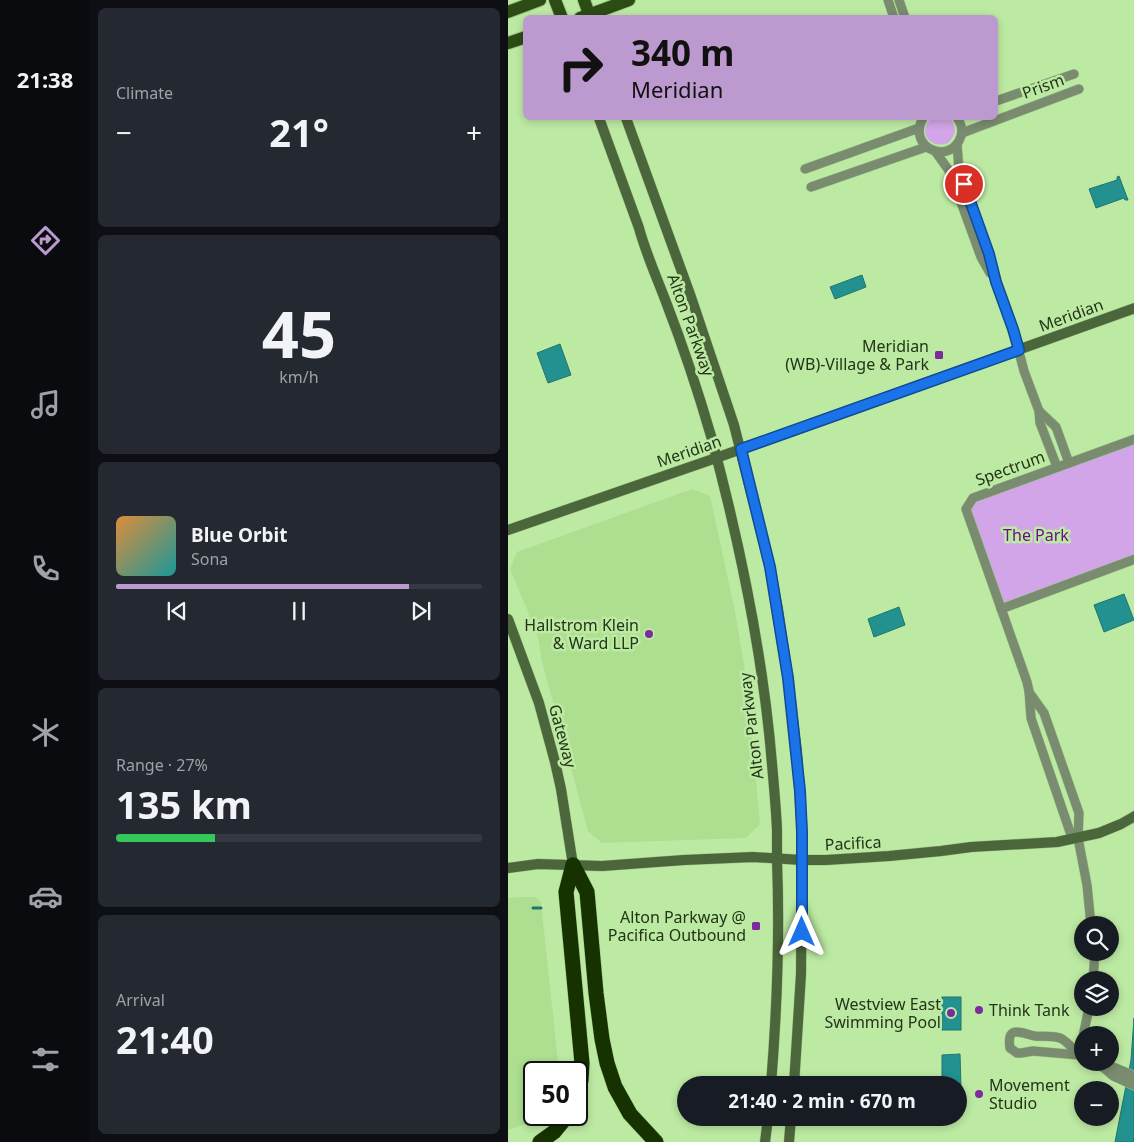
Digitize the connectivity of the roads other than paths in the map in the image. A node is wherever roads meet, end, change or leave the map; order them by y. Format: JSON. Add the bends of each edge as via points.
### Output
{"nodes":[{"id":1,"x":540,"y":0,"type":"edge"},
{"id":2,"x":555,"y":0,"type":"edge"},
{"id":3,"x":584,"y":0,"type":"edge"},
{"id":4,"x":630,"y":0,"type":"edge"},
{"id":5,"x":888,"y":0,"type":"edge"},
{"id":6,"x":899,"y":0,"type":"edge"},
{"id":7,"x":508,"y":12,"type":"edge"},
{"id":8,"x":561,"y":15,"type":"edge"},
{"id":9,"x":586,"y":15,"type":"edge"},
{"id":10,"x":589,"y":15,"type":"edge"},
{"id":11,"x":893,"y":15,"type":"edge"},
{"id":12,"x":904,"y":15,"type":"edge"},
{"id":13,"x":523,"y":38,"type":"edge"},
{"id":14,"x":508,"y":43,"type":"edge"},
{"id":15,"x":1074,"y":74,"type":"dead end"},
{"id":16,"x":1079,"y":89,"type":"dead end"},
{"id":17,"x":998,"y":101,"type":"edge"},
{"id":18,"x":998,"y":119,"type":"edge"},
{"id":19,"x":600,"y":120,"type":"edge"},
{"id":20,"x":627,"y":120,"type":"edge"},
{"id":21,"x":922,"y":120,"type":"edge"},
{"id":22,"x":958,"y":120,"type":"edge"},
{"id":23,"x":995,"y":120,"type":"edge"},
{"id":24,"x":919,"y":128,"type":"junction"},
{"id":25,"x":962,"y":132,"type":"junction"},
{"id":26,"x":957,"y":144,"type":"junction"},
{"id":27,"x":926,"y":147,"type":"junction"},
{"id":28,"x":935,"y":151,"type":"junction"},
{"id":29,"x":805,"y":169,"type":"dead end"},
{"id":30,"x":811,"y":187,"type":"dead end"},
{"id":31,"x":996,"y":282,"type":"junction"},
{"id":32,"x":1134,"y":308,"type":"edge"},
{"id":33,"x":1019,"y":350,"type":"junction"},
{"id":34,"x":1039,"y":411,"type":"junction"},
{"id":35,"x":1134,"y":439,"type":"edge"},
{"id":36,"x":741,"y":449,"type":"junction"},
{"id":37,"x":716,"y":458,"type":"junction"},
{"id":38,"x":1068,"y":463,"type":"junction"},
{"id":39,"x":1057,"y":467,"type":"junction"},
{"id":40,"x":508,"y":530,"type":"edge"},
{"id":41,"x":1134,"y":559,"type":"edge"},
{"id":42,"x":1001,"y":609,"type":"junction"},
{"id":43,"x":508,"y":619,"type":"edge"},
{"id":44,"x":1029,"y":691,"type":"junction"},
{"id":45,"x":1134,"y":816,"type":"edge"},
{"id":46,"x":1078,"y":838,"type":"junction"},
{"id":47,"x":777,"y":858,"type":"junction"},
{"id":48,"x":802,"y":860,"type":"junction"},
{"id":49,"x":573,"y":865,"type":"junction"},
{"id":50,"x":508,"y":868,"type":"edge"},
{"id":51,"x":1091,"y":916,"type":"edge"},
{"id":52,"x":1081,"y":1056,"type":"edge"},
{"id":53,"x":582,"y":1061,"type":"edge"},
{"id":54,"x":1112,"y":1071,"type":"edge"},
{"id":55,"x":1114,"y":1071,"type":"edge"},
{"id":56,"x":771,"y":1076,"type":"edge"},
{"id":57,"x":795,"y":1076,"type":"edge"},
{"id":58,"x":1134,"y":1076,"type":"edge"},
{"id":59,"x":1134,"y":1086,"type":"edge"},
{"id":60,"x":559,"y":1126,"type":"edge"},
{"id":61,"x":767,"y":1126,"type":"edge"},
{"id":62,"x":790,"y":1126,"type":"edge"},
{"id":63,"x":766,"y":1139,"type":"edge"},
{"id":64,"x":789,"y":1141,"type":"edge"},
{"id":65,"x":540,"y":1142,"type":"edge"},
{"id":66,"x":656,"y":1142,"type":"edge"}],
"edges":[{"from":1,"to":7,"type":"main road"},
{"from":2,"to":8,"type":"main road"},
{"from":3,"to":9,"type":"main road"},
{"from":4,"to":10,"type":"main road"},
{"from":5,"to":11,"type":"street"},
{"from":6,"to":12,"type":"street"},
{"from":13,"to":14,"type":"main road"},
{"from":15,"to":17,"type":"street","name":"Prism"},
{"from":16,"to":18,"type":"street","name":"Prism"},
{"from":19,"to":37,"type":"main road","name":"Alton Parkway","via":[[683,349]]},
{"from":20,"to":36,"type":"main road","name":"Alton Parkway","via":[[715,364]]},
{"from":21,"to":24,"type":"street"},
{"from":22,"to":25,"type":"street"},
{"from":23,"to":25,"type":"street","name":"Prism"},
{"from":24,"to":27,"type":"street"},
{"from":24,"to":29,"type":"street"},
{"from":25,"to":26,"type":"street"},
{"from":26,"to":28,"type":"street","via":[[947,151]]},
{"from":26,"to":31,"type":"street","name":"Spectrum","via":[[959,169]]},
{"from":27,"to":28,"type":"street"},
{"from":27,"to":30,"type":"street"},
{"from":28,"to":31,"type":"street","name":"Spectrum","via":[[950,172],[981,257]]},
{"from":31,"to":33,"type":"street","name":"Spectrum"},
{"from":32,"to":33,"type":"main road","name":"Meridian"},
{"from":33,"to":34,"type":"street","name":"Spectrum"},
{"from":33,"to":36,"type":"main road","name":"Meridian"},
{"from":34,"to":38,"type":"street","name":"Spectrum","via":[[1056,427]]},
{"from":34,"to":39,"type":"street","name":"Spectrum","via":[[1040,423]]},
{"from":35,"to":38,"type":"street","name":"Spectrum"},
{"from":36,"to":37,"type":"main road","name":"Meridian"},
{"from":36,"to":48,"type":"main road","name":"Alton Parkway","via":[[770,567],[785,654],[798,772]]},
{"from":37,"to":40,"type":"main road","name":"Meridian"},
{"from":37,"to":47,"type":"main road","name":"Alton Parkway","via":[[736,536],[757,644],[772,763]]},
{"from":38,"to":39,"type":"street","name":"Spectrum"},
{"from":39,"to":42,"type":"street","name":"Spectrum","via":[[973,498],[966,509]]},
{"from":41,"to":42,"type":"street"},
{"from":42,"to":44,"type":"street","name":"Spectrum"},
{"from":43,"to":49,"type":"main road","name":"Gateway","via":[[539,703],[555,762]]},
{"from":44,"to":46,"type":"street","name":"Spectrum","via":[[1031,718],[1070,832]]},
{"from":44,"to":46,"type":"street","name":"Spectrum","via":[[1044,713],[1079,813]]},
{"from":45,"to":46,"type":"main road","name":"Pacifica","via":[[1121,824]]},
{"from":46,"to":48,"type":"main road","name":"Pacifica","via":[[889,856]]},
{"from":46,"to":51,"type":"street","name":"Spectrum"},
{"from":47,"to":48,"type":"main road","name":"Pacifica"},
{"from":47,"to":49,"type":"main road","name":"Pacifica"},
{"from":47,"to":56,"type":"main road","name":"Alton Parkway","via":[[779,923]]},
{"from":48,"to":57,"type":"main road","name":"Alton Parkway","via":[[801,974]]},
{"from":49,"to":50,"type":"main road","name":"Pacifica","via":[[538,864]]},
{"from":49,"to":53,"type":"highway","via":[[566,892]]},
{"from":49,"to":66,"type":"highway","via":[[587,895],[596,993],[607,1063],[615,1087],[630,1114]]},
{"from":52,"to":52,"type":"street","via":[[1061,1038],[1034,1036],[1021,1031],[1016,1031],[1010,1038],[1010,1048],[1017,1053],[1033,1051]]},
{"from":54,"to":59,"type":"street"},
{"from":55,"to":58,"type":"street"},
{"from":60,"to":65,"type":"highway"},
{"from":61,"to":63,"type":"main road"},
{"from":62,"to":64,"type":"main road"}]}
